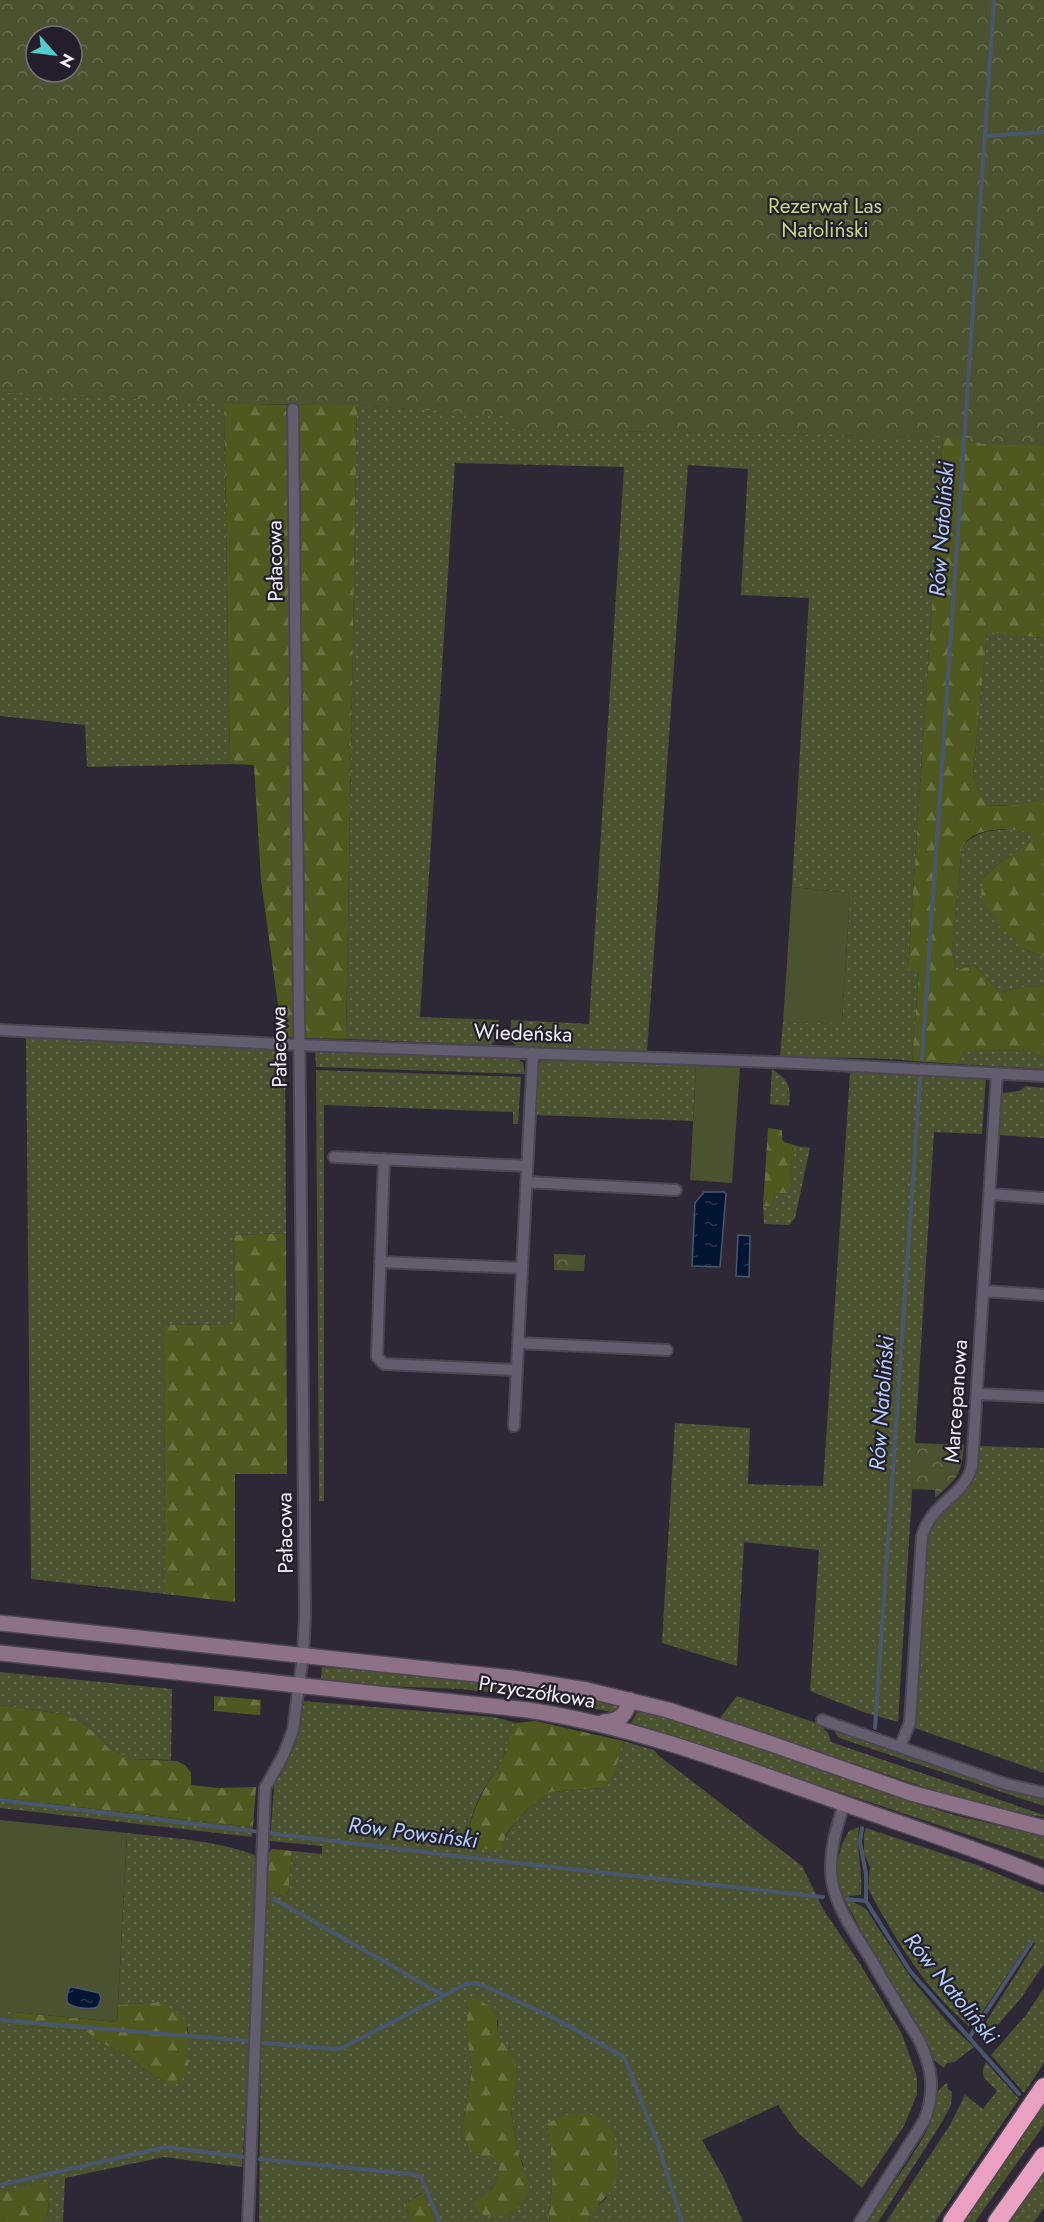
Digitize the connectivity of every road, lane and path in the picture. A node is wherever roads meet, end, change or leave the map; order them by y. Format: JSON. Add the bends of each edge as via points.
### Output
{"nodes":[{"id":1,"x":293,"y":409,"type":"dead end"},
{"id":2,"x":0,"y":1030,"type":"edge"},
{"id":3,"x":299,"y":1045,"type":"junction"},
{"id":4,"x":533,"y":1053,"type":"junction"},
{"id":5,"x":997,"y":1074,"type":"junction"},
{"id":6,"x":1044,"y":1076,"type":"edge"},
{"id":7,"x":334,"y":1157,"type":"dead end"},
{"id":8,"x":384,"y":1159,"type":"junction"},
{"id":9,"x":527,"y":1166,"type":"junction"},
{"id":10,"x":526,"y":1182,"type":"junction"},
{"id":11,"x":676,"y":1190,"type":"dead end"},
{"id":12,"x":990,"y":1194,"type":"junction"},
{"id":13,"x":1044,"y":1198,"type":"edge"},
{"id":14,"x":380,"y":1262,"type":"junction"},
{"id":15,"x":522,"y":1268,"type":"junction"},
{"id":16,"x":984,"y":1291,"type":"junction"},
{"id":17,"x":1044,"y":1295,"type":"edge"},
{"id":18,"x":518,"y":1343,"type":"junction"},
{"id":19,"x":667,"y":1350,"type":"dead end"},
{"id":20,"x":517,"y":1370,"type":"junction"},
{"id":21,"x":977,"y":1394,"type":"junction"},
{"id":22,"x":1044,"y":1397,"type":"edge"},
{"id":23,"x":514,"y":1426,"type":"dead end"},
{"id":24,"x":0,"y":1623,"type":"edge"},
{"id":25,"x":0,"y":1653,"type":"edge"},
{"id":26,"x":303,"y":1655,"type":"junction"},
{"id":27,"x":299,"y":1685,"type":"junction"},
{"id":28,"x":630,"y":1700,"type":"junction"},
{"id":29,"x":822,"y":1720,"type":"dead end"},
{"id":30,"x":598,"y":1722,"type":"junction"},
{"id":31,"x":900,"y":1747,"type":"junction"},
{"id":32,"x":1044,"y":1793,"type":"edge"},
{"id":33,"x":844,"y":1804,"type":"junction"},
{"id":34,"x":1044,"y":1827,"type":"edge"},
{"id":35,"x":1044,"y":1877,"type":"edge"},
{"id":36,"x":1044,"y":2087,"type":"edge"},
{"id":37,"x":1044,"y":2156,"type":"edge"},
{"id":38,"x":248,"y":2222,"type":"edge"},
{"id":39,"x":860,"y":2222,"type":"edge"},
{"id":40,"x":952,"y":2222,"type":"edge"},
{"id":41,"x":997,"y":2222,"type":"edge"}],
"edges":[{"from":1,"to":3,"type":"street","name":"Pałacowa"},
{"from":2,"to":3,"type":"street","name":"Wiedeńska"},
{"from":3,"to":4,"type":"street","name":"Wiedeńska"},
{"from":3,"to":26,"type":"street","name":"Pałacowa"},
{"from":4,"to":5,"type":"street","name":"Wiedeńska"},
{"from":4,"to":9,"type":"street"},
{"from":5,"to":6,"type":"street","name":"Wiedeńska"},
{"from":5,"to":12,"type":"street","name":"Marcepanowa"},
{"from":7,"to":8,"type":"street"},
{"from":8,"to":9,"type":"street"},
{"from":8,"to":14,"type":"street"},
{"from":9,"to":10,"type":"street"},
{"from":10,"to":11,"type":"street"},
{"from":10,"to":15,"type":"street"},
{"from":12,"to":13,"type":"street"},
{"from":12,"to":16,"type":"street","name":"Marcepanowa"},
{"from":14,"to":15,"type":"street"},
{"from":14,"to":20,"type":"street","via":[[376,1354],[384,1364]]},
{"from":15,"to":18,"type":"street"},
{"from":16,"to":17,"type":"street"},
{"from":16,"to":21,"type":"street","name":"Marcepanowa"},
{"from":18,"to":19,"type":"street"},
{"from":18,"to":20,"type":"street"},
{"from":20,"to":23,"type":"street"},
{"from":21,"to":22,"type":"street"},
{"from":21,"to":31,"type":"street","name":"Marcepanowa","via":[[970,1476],[933,1512],[922,1536],[910,1722]]},
{"from":24,"to":26,"type":"main road","name":"Przyczółkowa"},
{"from":25,"to":27,"type":"main road","name":"Przyczółkowa"},
{"from":26,"to":27,"type":"street","name":"Pałacowa"},
{"from":26,"to":28,"type":"main road","name":"Przyczółkowa","via":[[523,1680]]},
{"from":27,"to":30,"type":"main road","name":"Przyczółkowa","via":[[528,1710]]},
{"from":27,"to":38,"type":"street","name":"Pałacowa","via":[[289,1743],[265,1788]]},
{"from":28,"to":30,"type":"main road","via":[[622,1717],[613,1722]]},
{"from":28,"to":34,"type":"main road","name":"Przyczółkowa","via":[[911,1793]]},
{"from":29,"to":31,"type":"street"},
{"from":30,"to":33,"type":"main road","name":"Przyczółkowa","via":[[666,1740]]},
{"from":31,"to":32,"type":"street"},
{"from":33,"to":35,"type":"main road","name":"Przyczółkowa"},
{"from":33,"to":39,"type":"street","via":[[832,1850],[835,1894],[919,2040],[932,2079],[924,2121]]},
{"from":36,"to":40,"type":"highway"},
{"from":37,"to":41,"type":"highway"}]}
